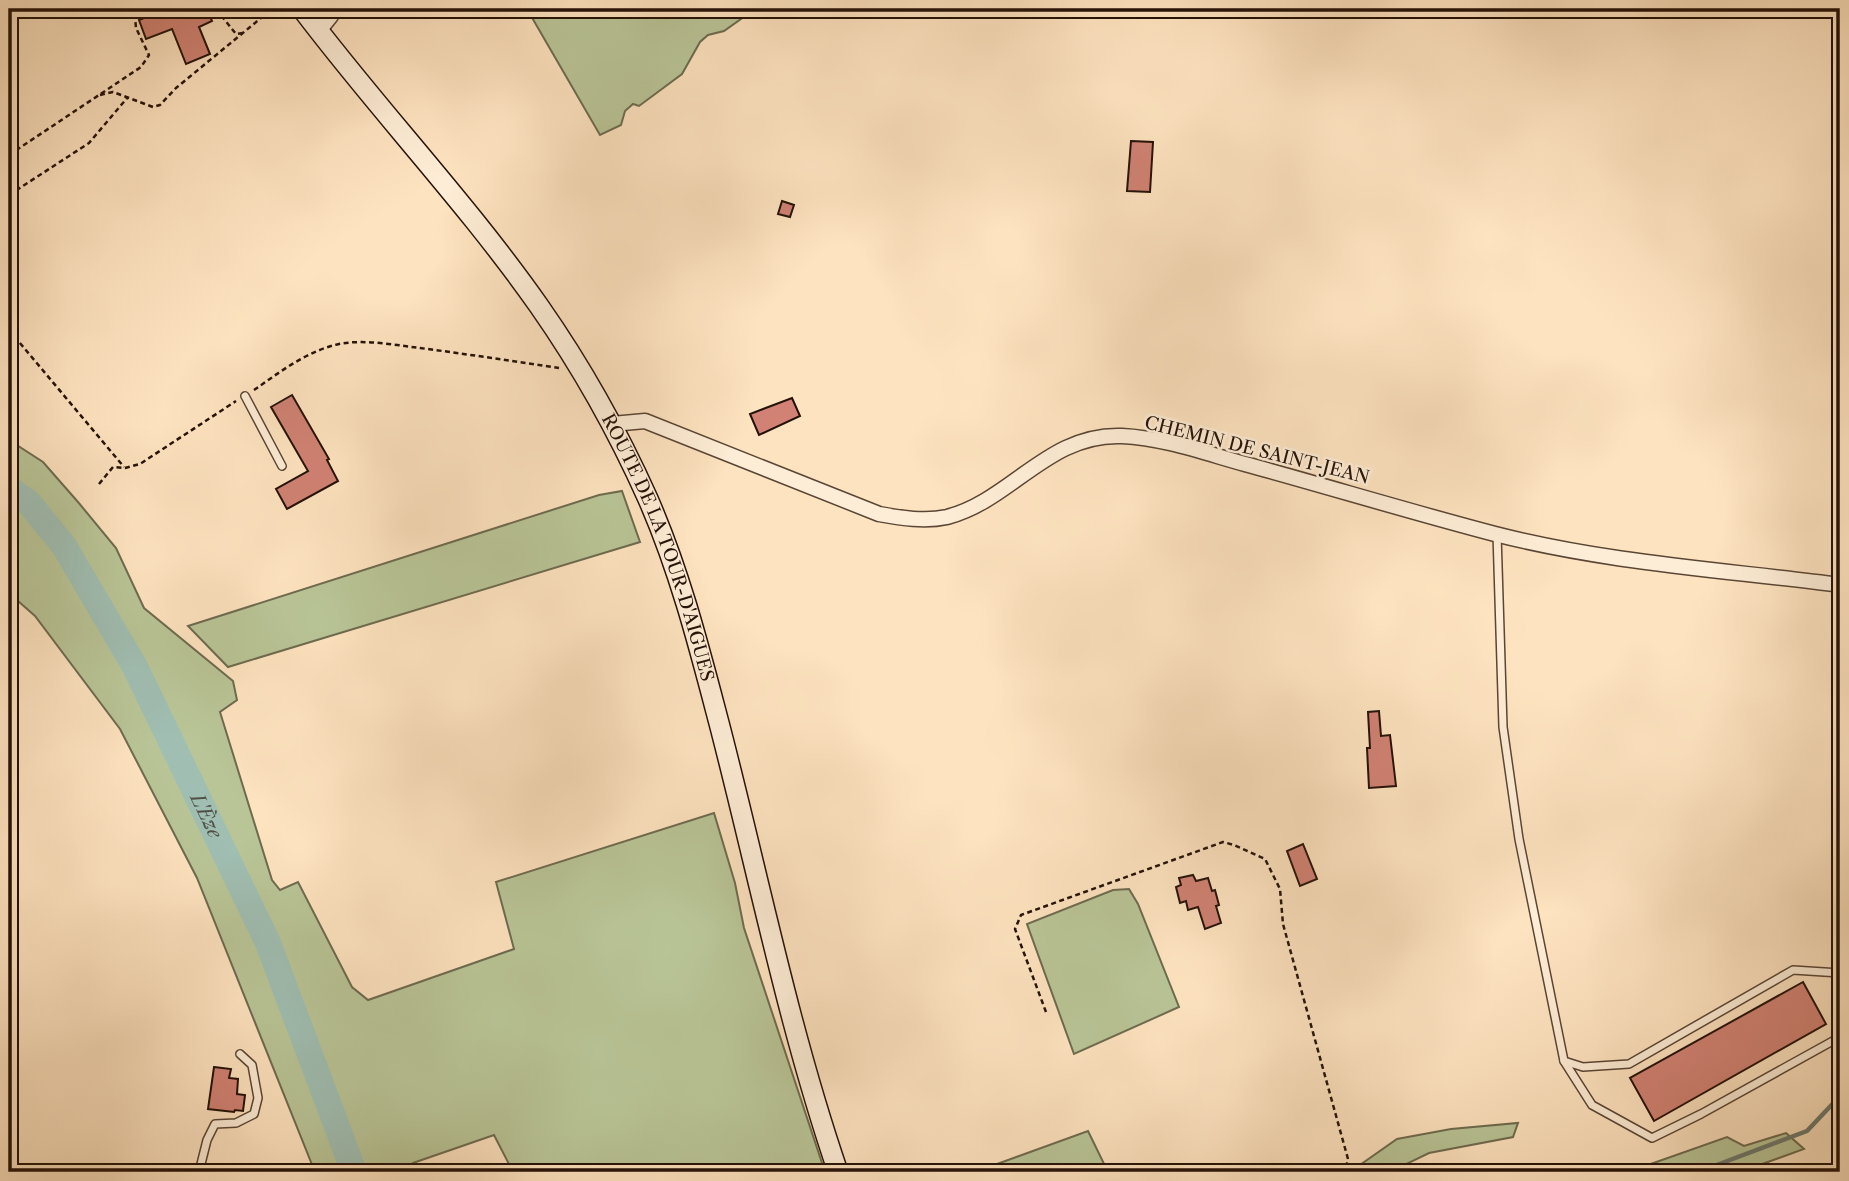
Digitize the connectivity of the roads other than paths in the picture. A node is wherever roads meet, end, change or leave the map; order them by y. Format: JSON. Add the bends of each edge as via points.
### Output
{"nodes":[{"id":1,"x":302,"y":9,"type":"edge"},
{"id":2,"x":332,"y":9,"type":"edge"},
{"id":3,"x":319,"y":31,"type":"junction"},
{"id":4,"x":245,"y":396,"type":"road end"},
{"id":5,"x":612,"y":424,"type":"junction"},
{"id":6,"x":282,"y":466,"type":"dead end"},
{"id":7,"x":1497,"y":534,"type":"junction"},
{"id":8,"x":1840,"y":585,"type":"edge"},
{"id":9,"x":1840,"y":973,"type":"edge"},
{"id":10,"x":1840,"y":1037,"type":"edge"},
{"id":11,"x":240,"y":1054,"type":"dead end"},
{"id":12,"x":1564,"y":1062,"type":"junction"},
{"id":13,"x":199,"y":1172,"type":"edge"},
{"id":14,"x":838,"y":1172,"type":"edge"}],
"edges":[{"from":1,"to":3,"type":"main road","name":"ROUTE DE LA TOUR-D'AIGUES"},
{"from":2,"to":3,"type":"street"},
{"from":3,"to":5,"type":"main road","name":"ROUTE DE LA TOUR-D'AIGUES","via":[[538,305]]},
{"from":4,"to":6,"type":"lane"},
{"from":5,"to":7,"type":"street","name":"CHEMIN DE SAINT-JEAN","via":[[645,421],[879,514],[902,519],[945,517],[973,508],[1062,448],[1122,436],[1182,447]]},
{"from":5,"to":14,"type":"main road","name":"ROUTE DE LA TOUR-D'AIGUES","via":[[648,499],[693,624],[773,944]]},
{"from":7,"to":8,"type":"street","name":"CHEMIN DE SAINT-JEAN","via":[[1618,559]]},
{"from":7,"to":12,"type":"lane","via":[[1503,727],[1519,839]]},
{"from":9,"to":12,"type":"lane","via":[[1793,970],[1629,1064],[1583,1067]]},
{"from":10,"to":12,"type":"lane","via":[[1653,1138],[1592,1105]]},
{"from":11,"to":13,"type":"lane","via":[[252,1065],[258,1098],[254,1114],[236,1123],[215,1124]]}]}
